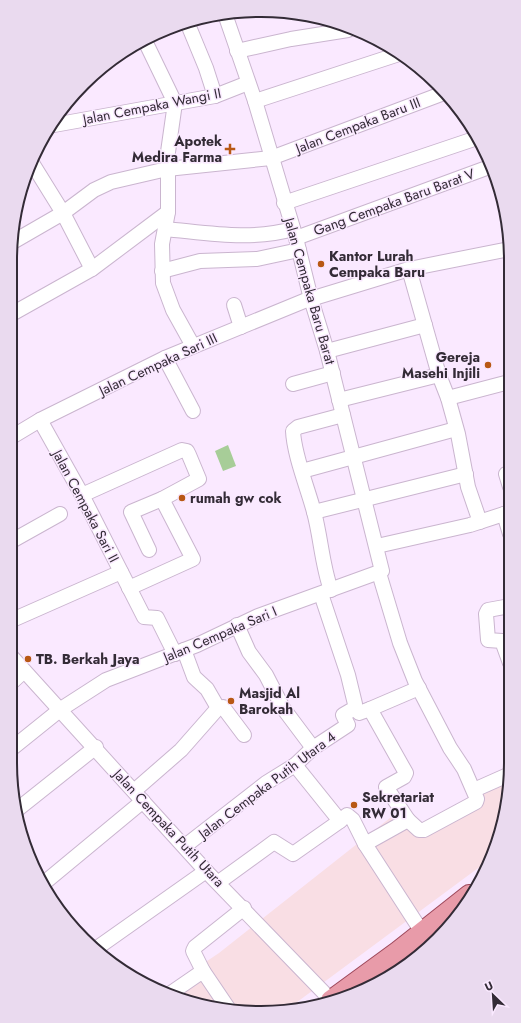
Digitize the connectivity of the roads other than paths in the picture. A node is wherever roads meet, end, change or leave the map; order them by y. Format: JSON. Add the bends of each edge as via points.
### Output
{"nodes":[{"id":1,"x":227,"y":19,"type":"edge"},
{"id":2,"x":189,"y":28,"type":"edge"},
{"id":3,"x":342,"y":31,"type":"edge"},
{"id":4,"x":147,"y":45,"type":"edge"},
{"id":5,"x":237,"y":52,"type":"junction"},
{"id":6,"x":393,"y":56,"type":"edge"},
{"id":7,"x":248,"y":83,"type":"junction"},
{"id":8,"x":439,"y":95,"type":"edge"},
{"id":9,"x":215,"y":96,"type":"junction"},
{"id":10,"x":255,"y":101,"type":"junction"},
{"id":11,"x":176,"y":103,"type":"junction"},
{"id":12,"x":58,"y":125,"type":"edge"},
{"id":13,"x":472,"y":140,"type":"edge"},
{"id":14,"x":271,"y":158,"type":"junction"},
{"id":15,"x":486,"y":168,"type":"edge"},
{"id":16,"x":35,"y":169,"type":"edge"},
{"id":17,"x":167,"y":169,"type":"junction"},
{"id":18,"x":284,"y":203,"type":"junction"},
{"id":19,"x":168,"y":212,"type":"junction"},
{"id":20,"x":62,"y":213,"type":"junction"},
{"id":21,"x":166,"y":229,"type":"junction"},
{"id":22,"x":18,"y":239,"type":"edge"},
{"id":23,"x":296,"y":239,"type":"junction"},
{"id":24,"x":503,"y":251,"type":"edge"},
{"id":25,"x":92,"y":269,"type":"junction"},
{"id":26,"x":408,"y":269,"type":"junction"},
{"id":27,"x":162,"y":271,"type":"junction"},
{"id":28,"x":311,"y":299,"type":"junction"},
{"id":29,"x":234,"y":305,"type":"dead end"},
{"id":30,"x":17,"y":311,"type":"edge"},
{"id":31,"x":425,"y":325,"type":"junction"},
{"id":32,"x":241,"y":327,"type":"junction"},
{"id":33,"x":193,"y":346,"type":"junction"},
{"id":34,"x":327,"y":351,"type":"junction"},
{"id":35,"x":165,"y":358,"type":"junction"},
{"id":36,"x":332,"y":373,"type":"junction"},
{"id":37,"x":439,"y":375,"type":"junction"},
{"id":38,"x":504,"y":383,"type":"edge"},
{"id":39,"x":292,"y":384,"type":"dead end"},
{"id":40,"x":448,"y":398,"type":"junction"},
{"id":41,"x":339,"y":400,"type":"junction"},
{"id":42,"x":193,"y":411,"type":"dead end"},
{"id":43,"x":343,"y":415,"type":"junction"},
{"id":44,"x":40,"y":420,"type":"junction"},
{"id":45,"x":456,"y":429,"type":"junction"},
{"id":46,"x":17,"y":434,"type":"edge"},
{"id":47,"x":354,"y":457,"type":"junction"},
{"id":48,"x":302,"y":471,"type":"junction"},
{"id":49,"x":466,"y":474,"type":"junction"},
{"id":50,"x":82,"y":495,"type":"junction"},
{"id":51,"x":162,"y":499,"type":"junction"},
{"id":52,"x":365,"y":499,"type":"junction"},
{"id":53,"x":314,"y":512,"type":"junction"},
{"id":54,"x":60,"y":514,"type":"dead end"},
{"id":55,"x":504,"y":514,"type":"edge"},
{"id":56,"x":480,"y":522,"type":"junction"},
{"id":57,"x":17,"y":538,"type":"edge"},
{"id":58,"x":377,"y":546,"type":"junction"},
{"id":59,"x":149,"y":550,"type":"dead end"},
{"id":60,"x":381,"y":571,"type":"junction"},
{"id":61,"x":121,"y":572,"type":"junction"},
{"id":62,"x":128,"y":588,"type":"junction"},
{"id":63,"x":326,"y":592,"type":"junction"},
{"id":64,"x":504,"y":607,"type":"edge"},
{"id":65,"x":17,"y":618,"type":"edge"},
{"id":66,"x":237,"y":625,"type":"junction"},
{"id":67,"x":504,"y":641,"type":"edge"},
{"id":68,"x":179,"y":652,"type":"junction"},
{"id":69,"x":17,"y":663,"type":"edge"},
{"id":70,"x":24,"y":671,"type":"junction"},
{"id":71,"x":17,"y":678,"type":"edge"},
{"id":72,"x":419,"y":688,"type":"junction"},
{"id":73,"x":218,"y":708,"type":"junction"},
{"id":74,"x":355,"y":708,"type":"junction"},
{"id":75,"x":61,"y":709,"type":"junction"},
{"id":76,"x":370,"y":709,"type":"junction"},
{"id":77,"x":244,"y":735,"type":"dead end"},
{"id":78,"x":17,"y":744,"type":"edge"},
{"id":79,"x":96,"y":747,"type":"junction"},
{"id":80,"x":313,"y":748,"type":"junction"},
{"id":81,"x":295,"y":764,"type":"junction"},
{"id":82,"x":503,"y":778,"type":"edge"},
{"id":83,"x":138,"y":796,"type":"junction"},
{"id":84,"x":475,"y":796,"type":"junction"},
{"id":85,"x":21,"y":806,"type":"edge"},
{"id":86,"x":408,"y":820,"type":"junction"},
{"id":87,"x":340,"y":821,"type":"junction"},
{"id":88,"x":365,"y":844,"type":"junction"},
{"id":89,"x":185,"y":846,"type":"junction"},
{"id":90,"x":206,"y":871,"type":"junction"},
{"id":91,"x":47,"y":879,"type":"edge"},
{"id":92,"x":219,"y":882,"type":"junction"},
{"id":93,"x":457,"y":906,"type":"edge"},
{"id":94,"x":244,"y":908,"type":"junction"},
{"id":95,"x":428,"y":937,"type":"edge"},
{"id":96,"x":100,"y":946,"type":"edge"},
{"id":97,"x":395,"y":964,"type":"edge"},
{"id":98,"x":203,"y":971,"type":"junction"},
{"id":99,"x":352,"y":988,"type":"edge"},
{"id":100,"x":175,"y":990,"type":"edge"},
{"id":101,"x":327,"y":997,"type":"edge"},
{"id":102,"x":225,"y":1003,"type":"edge"}],
"edges":[{"from":1,"to":5,"type":"street","name":"Jalan Cempaka Baru Barat"},
{"from":2,"to":9,"type":"street"},
{"from":3,"to":5,"type":"street","via":[[291,39]]},
{"from":4,"to":11,"type":"street"},
{"from":5,"to":7,"type":"street","name":"Jalan Cempaka Baru Barat"},
{"from":6,"to":10,"type":"street"},
{"from":7,"to":9,"type":"street","name":"Jalan Cempaka Wangi II"},
{"from":7,"to":10,"type":"street","name":"Jalan Cempaka Baru Barat"},
{"from":8,"to":14,"type":"street","name":"Jalan Cempaka Baru III"},
{"from":9,"to":11,"type":"street","name":"Jalan Cempaka Wangi II"},
{"from":10,"to":14,"type":"street","name":"Jalan Cempaka Baru Barat"},
{"from":11,"to":12,"type":"street","name":"Jalan Cempaka Wangi II"},
{"from":11,"to":17,"type":"street"},
{"from":13,"to":18,"type":"street"},
{"from":14,"to":17,"type":"street","name":"Jalan Cempaka Baru III"},
{"from":14,"to":18,"type":"street","name":"Jalan Cempaka Baru Barat"},
{"from":15,"to":23,"type":"street","name":"Gang Cempaka Baru Barat V"},
{"from":16,"to":20,"type":"street"},
{"from":17,"to":19,"type":"street"},
{"from":17,"to":20,"type":"street","name":"Jalan Cempaka Baru III","via":[[104,184]]},
{"from":18,"to":23,"type":"street","name":"Jalan Cempaka Baru Barat"},
{"from":19,"to":21,"type":"street"},
{"from":19,"to":25,"type":"street"},
{"from":20,"to":22,"type":"street","name":"Jalan Cempaka Baru III"},
{"from":20,"to":25,"type":"street"},
{"from":21,"to":23,"type":"street","via":[[236,236],[273,234]]},
{"from":21,"to":27,"type":"street","via":[[162,244]]},
{"from":23,"to":27,"type":"street","via":[[257,259],[200,262]]},
{"from":23,"to":28,"type":"street","name":"Jalan Cempaka Baru Barat"},
{"from":24,"to":26,"type":"street","name":"Jalan Cempaka Sari III"},
{"from":25,"to":30,"type":"street"},
{"from":26,"to":28,"type":"street","name":"Jalan Cempaka Sari III"},
{"from":26,"to":31,"type":"street"},
{"from":27,"to":33,"type":"street","via":[[166,294]]},
{"from":28,"to":32,"type":"street","name":"Jalan Cempaka Sari III"},
{"from":28,"to":34,"type":"street","name":"Jalan Cempaka Baru Barat"},
{"from":29,"to":32,"type":"street"},
{"from":31,"to":34,"type":"street"},
{"from":31,"to":37,"type":"street"},
{"from":32,"to":33,"type":"street","name":"Jalan Cempaka Sari III"},
{"from":33,"to":35,"type":"street","name":"Jalan Cempaka Sari III"},
{"from":34,"to":36,"type":"street","name":"Jalan Cempaka Baru Barat"},
{"from":35,"to":42,"type":"street"},
{"from":35,"to":44,"type":"street","name":"Jalan Cempaka Sari III"},
{"from":36,"to":39,"type":"street"},
{"from":36,"to":41,"type":"street","name":"Jalan Cempaka Baru Barat"},
{"from":37,"to":40,"type":"street"},
{"from":37,"to":41,"type":"street"},
{"from":38,"to":40,"type":"street"},
{"from":40,"to":45,"type":"street"},
{"from":41,"to":43,"type":"street","name":"Jalan Cempaka Baru Barat"},
{"from":43,"to":47,"type":"street","name":"Jalan Cempaka Baru Barat"},
{"from":43,"to":48,"type":"street","via":[[294,430],[292,434]]},
{"from":44,"to":46,"type":"street","name":"Jalan Cempaka Sari III"},
{"from":44,"to":50,"type":"street","name":"Jalan Cempaka Sari II"},
{"from":45,"to":47,"type":"street"},
{"from":45,"to":49,"type":"street"},
{"from":47,"to":48,"type":"street"},
{"from":47,"to":52,"type":"street","name":"Jalan Cempaka Baru Barat"},
{"from":48,"to":53,"type":"street"},
{"from":49,"to":52,"type":"street"},
{"from":49,"to":56,"type":"street"},
{"from":50,"to":51,"type":"street","via":[[182,450],[187,451],[199,479]]},
{"from":50,"to":61,"type":"street","name":"Jalan Cempaka Sari II"},
{"from":51,"to":59,"type":"street","via":[[131,512]]},
{"from":51,"to":62,"type":"street","via":[[193,558]]},
{"from":52,"to":53,"type":"street"},
{"from":52,"to":58,"type":"street","name":"Jalan Cempaka Baru Barat"},
{"from":53,"to":63,"type":"street","via":[[327,577]]},
{"from":54,"to":57,"type":"street"},
{"from":55,"to":56,"type":"street"},
{"from":56,"to":58,"type":"street"},
{"from":58,"to":60,"type":"street","name":"Jalan Cempaka Baru Barat"},
{"from":60,"to":63,"type":"street","name":"Jalan Cempaka Sari I"},
{"from":60,"to":72,"type":"street","name":"Jalan Cempaka Baru Barat","via":[[400,643]]},
{"from":61,"to":62,"type":"street"},
{"from":61,"to":65,"type":"street","name":"Jalan Cempaka Sari II"},
{"from":62,"to":68,"type":"street","via":[[144,617],[157,618]]},
{"from":63,"to":66,"type":"street","name":"Jalan Cempaka Sari I"},
{"from":63,"to":74,"type":"street"},
{"from":64,"to":67,"type":"street","via":[[487,611],[488,641]]},
{"from":66,"to":68,"type":"street","name":"Jalan Cempaka Sari I"},
{"from":66,"to":80,"type":"street","via":[[249,652],[266,675],[283,708]]},
{"from":68,"to":73,"type":"street"},
{"from":68,"to":75,"type":"street","name":"Jalan Cempaka Sari I","via":[[106,680]]},
{"from":69,"to":70,"type":"street","name":"Jalan Cempaka Putih Utara"},
{"from":70,"to":71,"type":"street"},
{"from":70,"to":75,"type":"street","name":"Jalan Cempaka Putih Utara"},
{"from":72,"to":76,"type":"street"},
{"from":72,"to":84,"type":"street","name":"Jalan Cempaka Baru Barat"},
{"from":73,"to":77,"type":"street","via":[[223,707]]},
{"from":73,"to":83,"type":"street"},
{"from":74,"to":76,"type":"street","via":[[358,713]]},
{"from":74,"to":80,"type":"street","name":"Jalan Cempaka Putih Utara 4","via":[[343,715],[347,726]]},
{"from":75,"to":78,"type":"street","name":"Jalan Cempaka Sari I"},
{"from":75,"to":79,"type":"street","name":"Jalan Cempaka Putih Utara"},
{"from":76,"to":86,"type":"street","via":[[406,773],[404,777],[386,787]]},
{"from":79,"to":83,"type":"street","name":"Jalan Cempaka Putih Utara"},
{"from":79,"to":85,"type":"street"},
{"from":80,"to":81,"type":"street","name":"Jalan Cempaka Putih Utara 4"},
{"from":81,"to":87,"type":"street"},
{"from":81,"to":89,"type":"street","name":"Jalan Cempaka Putih Utara 4","via":[[266,783]]},
{"from":82,"to":84,"type":"street"},
{"from":83,"to":89,"type":"street","name":"Jalan Cempaka Putih Utara"},
{"from":83,"to":91,"type":"street"},
{"from":84,"to":86,"type":"street","via":[[421,831]]},
{"from":86,"to":88,"type":"street"},
{"from":87,"to":88,"type":"street","via":[[347,815],[350,816]]},
{"from":87,"to":92,"type":"street","via":[[293,854],[274,842]]},
{"from":88,"to":95,"type":"street"},
{"from":89,"to":90,"type":"street","name":"Jalan Cempaka Putih Utara"},
{"from":90,"to":92,"type":"street","name":"Jalan Cempaka Putih Utara"},
{"from":90,"to":96,"type":"street"},
{"from":92,"to":94,"type":"street","name":"Jalan Cempaka Putih Utara"},
{"from":93,"to":95,"type":"main road"},
{"from":94,"to":98,"type":"street","via":[[195,947],[194,956]]},
{"from":94,"to":101,"type":"street","name":"Jalan Cempaka Putih Utara"},
{"from":95,"to":97,"type":"main road"},
{"from":97,"to":99,"type":"main road"},
{"from":98,"to":100,"type":"street"},
{"from":98,"to":102,"type":"street"}]}
